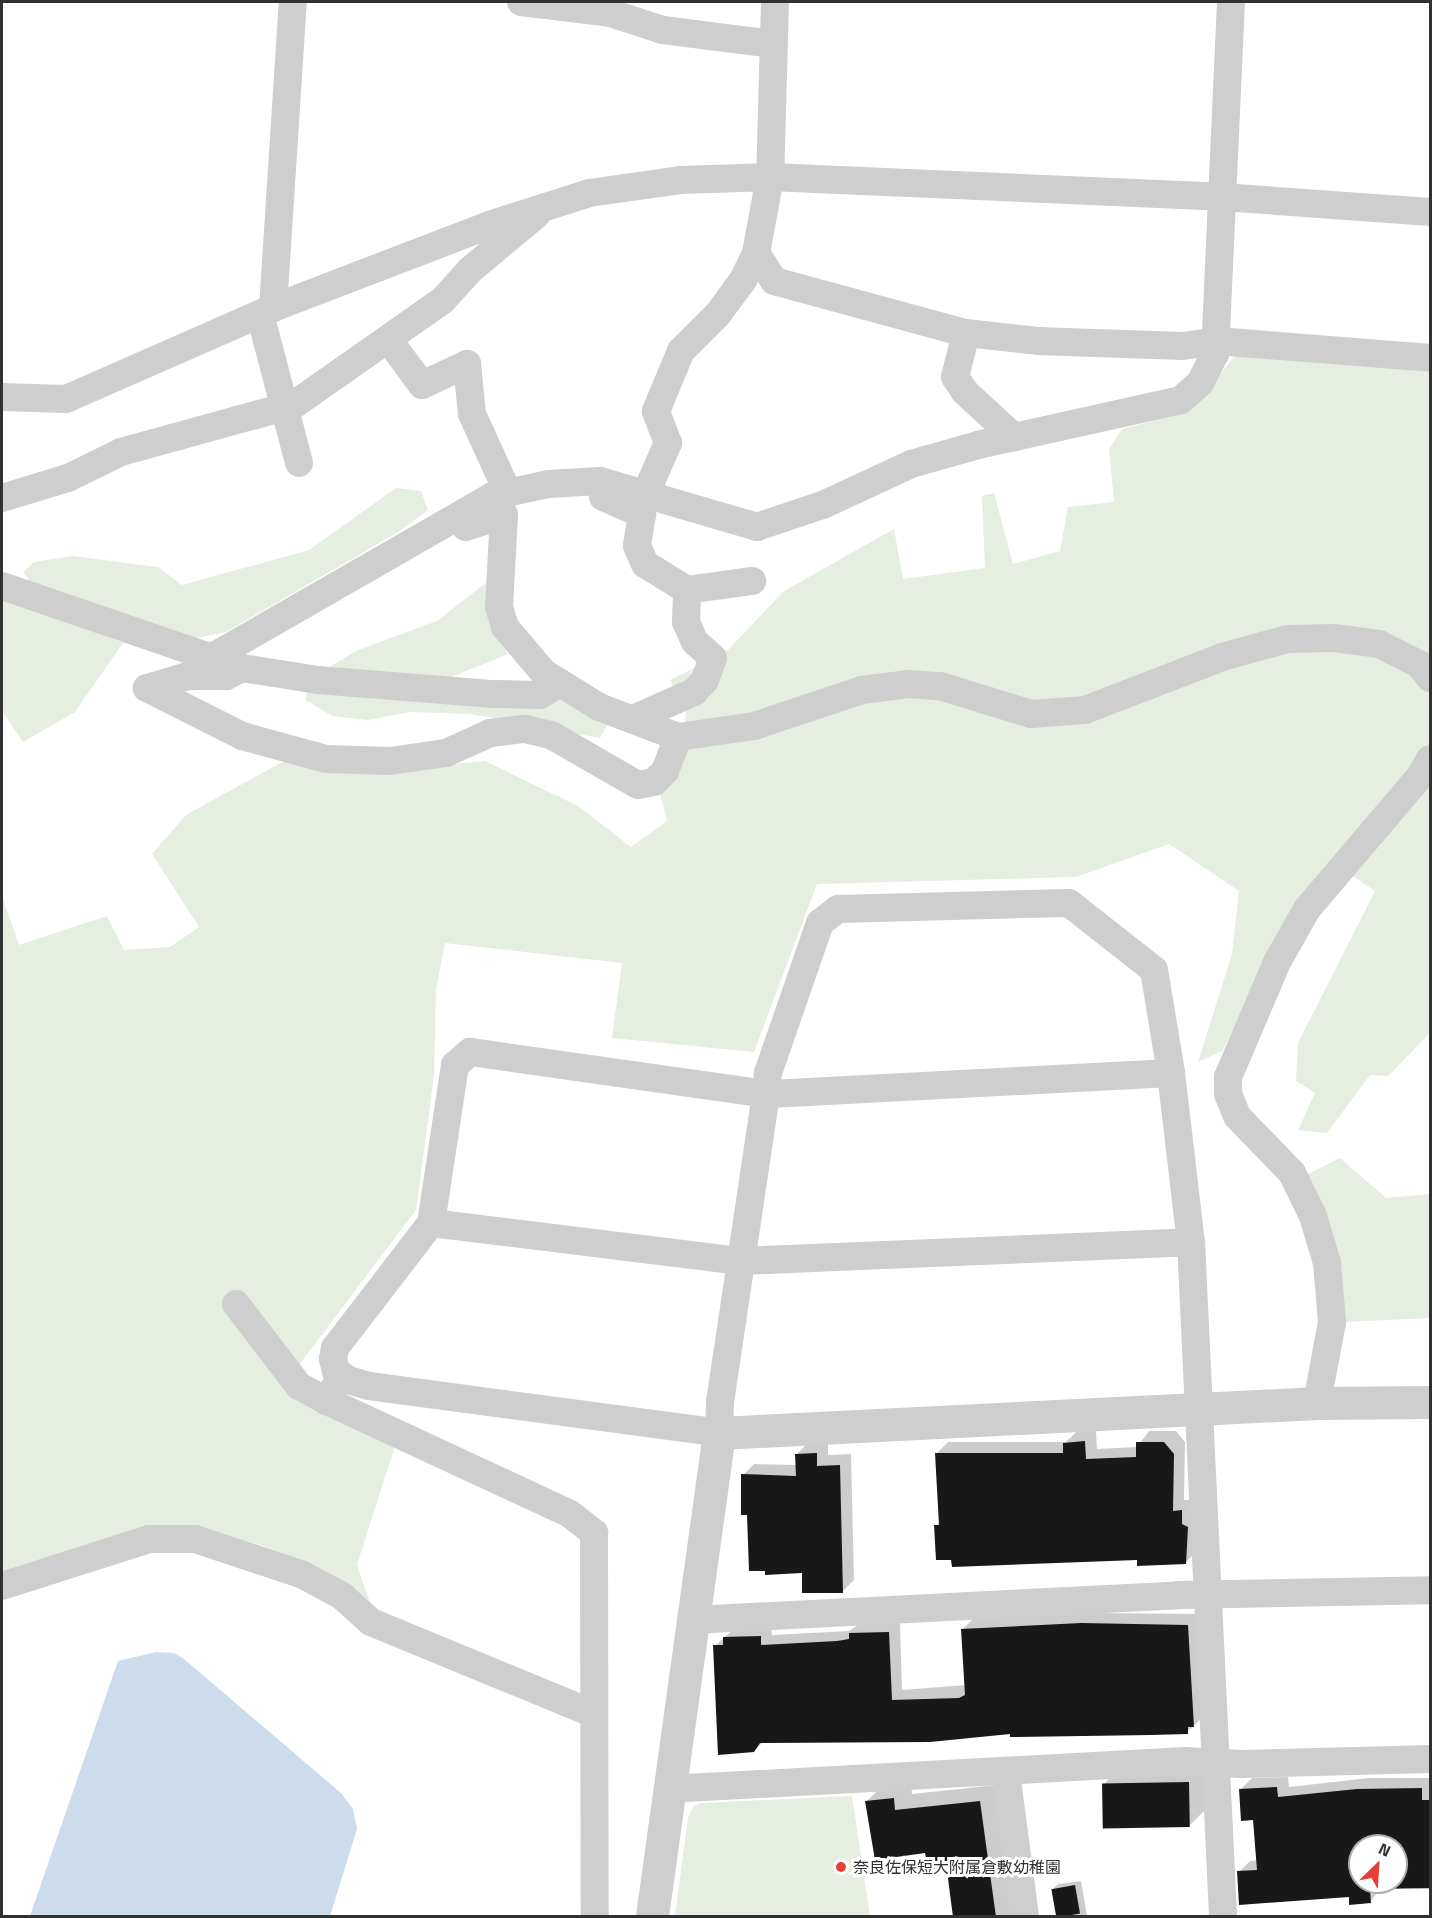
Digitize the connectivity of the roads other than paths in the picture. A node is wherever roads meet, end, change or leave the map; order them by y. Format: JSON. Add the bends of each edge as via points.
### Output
{"nodes":[{"id":1,"x":293,"y":2,"type":"edge"},
{"id":2,"x":521,"y":2,"type":"edge"},
{"id":3,"x":775,"y":2,"type":"edge"},
{"id":4,"x":1231,"y":2,"type":"edge"},
{"id":5,"x":773,"y":44,"type":"junction"},
{"id":6,"x":770,"y":177,"type":"junction"},
{"id":7,"x":1222,"y":197,"type":"junction"},
{"id":8,"x":547,"y":206,"type":"junction"},
{"id":9,"x":1431,"y":212,"type":"edge"},
{"id":10,"x":756,"y":253,"type":"junction"},
{"id":11,"x":266,"y":311,"type":"junction"},
{"id":12,"x":966,"y":333,"type":"junction"},
{"id":13,"x":388,"y":339,"type":"junction"},
{"id":14,"x":1215,"y":341,"type":"junction"},
{"id":15,"x":1431,"y":358,"type":"edge"},
{"id":16,"x":2,"y":397,"type":"edge"},
{"id":17,"x":282,"y":408,"type":"junction"},
{"id":18,"x":1014,"y":437,"type":"junction"},
{"id":19,"x":299,"y":462,"type":"dead end"},
{"id":20,"x":567,"y":483,"type":"junction"},
{"id":21,"x":508,"y":493,"type":"junction"},
{"id":22,"x":646,"y":494,"type":"junction"},
{"id":23,"x":2,"y":498,"type":"edge"},
{"id":24,"x":454,"y":517,"type":"junction"},
{"id":25,"x":752,"y":581,"type":"dead end"},
{"id":26,"x":2,"y":586,"type":"edge"},
{"id":27,"x":687,"y":591,"type":"junction"},
{"id":28,"x":211,"y":658,"type":"junction"},
{"id":29,"x":242,"y":668,"type":"junction"},
{"id":30,"x":1431,"y":678,"type":"edge"},
{"id":31,"x":560,"y":683,"type":"junction"},
{"id":32,"x":633,"y":719,"type":"junction"},
{"id":33,"x":678,"y":737,"type":"junction"},
{"id":34,"x":1431,"y":759,"type":"edge"},
{"id":35,"x":1171,"y":1073,"type":"junction"},
{"id":36,"x":766,"y":1094,"type":"junction"},
{"id":37,"x":431,"y":1223,"type":"junction"},
{"id":38,"x":1191,"y":1242,"type":"junction"},
{"id":39,"x":741,"y":1261,"type":"junction"},
{"id":40,"x":236,"y":1304,"type":"dead end"},
{"id":41,"x":341,"y":1375,"type":"junction"},
{"id":42,"x":327,"y":1401,"type":"junction"},
{"id":43,"x":1431,"y":1402,"type":"edge"},
{"id":44,"x":1317,"y":1403,"type":"junction"},
{"id":45,"x":1201,"y":1408,"type":"junction"},
{"id":46,"x":718,"y":1433,"type":"junction"},
{"id":47,"x":2,"y":1586,"type":"edge"},
{"id":48,"x":1431,"y":1590,"type":"edge"},
{"id":49,"x":1210,"y":1596,"type":"junction"},
{"id":50,"x":692,"y":1620,"type":"junction"},
{"id":51,"x":594,"y":1714,"type":"junction"},
{"id":52,"x":1431,"y":1759,"type":"edge"},
{"id":53,"x":1217,"y":1762,"type":"junction"},
{"id":54,"x":1006,"y":1772,"type":"junction"},
{"id":55,"x":668,"y":1789,"type":"junction"},
{"id":56,"x":595,"y":1917,"type":"edge"},
{"id":57,"x":652,"y":1917,"type":"edge"},
{"id":58,"x":1025,"y":1917,"type":"edge"},
{"id":59,"x":1223,"y":1917,"type":"edge"}],
"edges":[{"from":1,"to":11,"type":"street"},
{"from":2,"to":5,"type":"street","via":[[610,13],[663,30]]},
{"from":3,"to":5,"type":"street"},
{"from":4,"to":7,"type":"street"},
{"from":5,"to":6,"type":"street"},
{"from":6,"to":7,"type":"street"},
{"from":6,"to":8,"type":"street","via":[[680,180],[589,193]]},
{"from":6,"to":10,"type":"street"},
{"from":7,"to":9,"type":"street"},
{"from":7,"to":14,"type":"street"},
{"from":8,"to":11,"type":"street"},
{"from":8,"to":13,"type":"street","via":[[470,270],[443,300]]},
{"from":10,"to":12,"type":"street","via":[[774,280]]},
{"from":10,"to":22,"type":"street","via":[[744,280],[718,314],[681,351],[656,411],[668,443]]},
{"from":11,"to":16,"type":"street","via":[[66,399]]},
{"from":11,"to":17,"type":"street"},
{"from":12,"to":14,"type":"street","via":[[1038,341],[1171,346]]},
{"from":12,"to":18,"type":"street","via":[[955,376],[965,392]]},
{"from":13,"to":17,"type":"street","via":[[295,404]]},
{"from":13,"to":21,"type":"street","via":[[422,385],[467,364],[472,414]]},
{"from":14,"to":15,"type":"street"},
{"from":14,"to":18,"type":"street","via":[[1215,354],[1200,383],[1181,399]]},
{"from":17,"to":19,"type":"street"},
{"from":17,"to":23,"type":"street","via":[[121,452],[68,478]]},
{"from":18,"to":22,"type":"street","via":[[911,464],[825,504],[757,527]]},
{"from":20,"to":21,"type":"street"},
{"from":20,"to":22,"type":"street","via":[[600,481]]},
{"from":20,"to":27,"type":"street","via":[[642,513],[637,546],[645,564]]},
{"from":21,"to":24,"type":"street"},
{"from":24,"to":28,"type":"street"},
{"from":24,"to":31,"type":"street","via":[[466,527],[504,515],[499,607],[505,627],[544,673]]},
{"from":25,"to":27,"type":"street"},
{"from":26,"to":28,"type":"street"},
{"from":27,"to":32,"type":"street","via":[[686,622],[695,642],[713,658],[705,681],[672,704]]},
{"from":28,"to":29,"type":"street"},
{"from":29,"to":31,"type":"street","via":[[318,680],[493,694],[540,695]]},
{"from":29,"to":33,"type":"street","via":[[226,676],[188,676],[147,688],[242,736],[327,759],[390,761],[446,753],[490,733],[525,729],[551,735],[638,785],[654,782],[665,771]]},
{"from":30,"to":33,"type":"street","via":[[1419,664],[1379,644],[1334,638],[1288,639],[1222,657],[1066,714],[1031,714],[940,686],[908,684],[862,690],[754,726]]},
{"from":31,"to":32,"type":"street","via":[[599,707]]},
{"from":32,"to":33,"type":"street"},
{"from":34,"to":44,"type":"street","via":[[1307,909],[1277,962],[1228,1077],[1228,1094],[1237,1116],[1292,1173],[1312,1216],[1327,1263],[1332,1322]]},
{"from":35,"to":36,"type":"street"},
{"from":35,"to":36,"type":"street","via":[[1154,970],[1069,903],[838,909],[820,923],[768,1073]]},
{"from":35,"to":38,"type":"street"},
{"from":36,"to":37,"type":"street","via":[[470,1052],[455,1065]]},
{"from":36,"to":39,"type":"street"},
{"from":37,"to":39,"type":"street"},
{"from":37,"to":41,"type":"street","via":[[335,1348],[333,1359]]},
{"from":38,"to":39,"type":"street"},
{"from":38,"to":45,"type":"street"},
{"from":39,"to":46,"type":"street"},
{"from":40,"to":42,"type":"street","via":[[299,1386]]},
{"from":41,"to":42,"type":"street"},
{"from":41,"to":46,"type":"street","via":[[369,1386]]},
{"from":42,"to":51,"type":"street","via":[[570,1514],[594,1533]]},
{"from":43,"to":44,"type":"street"},
{"from":44,"to":45,"type":"street"},
{"from":45,"to":46,"type":"street"},
{"from":45,"to":49,"type":"street"},
{"from":46,"to":50,"type":"street"},
{"from":47,"to":51,"type":"street","via":[[150,1539],[195,1539],[302,1574],[342,1596],[371,1622]]},
{"from":48,"to":49,"type":"street"},
{"from":49,"to":50,"type":"street"},
{"from":49,"to":53,"type":"street"},
{"from":50,"to":55,"type":"street"},
{"from":51,"to":56,"type":"street"},
{"from":52,"to":53,"type":"street"},
{"from":53,"to":54,"type":"street"},
{"from":53,"to":59,"type":"street"},
{"from":54,"to":55,"type":"street"},
{"from":54,"to":58,"type":"street"},
{"from":55,"to":57,"type":"street"}]}
